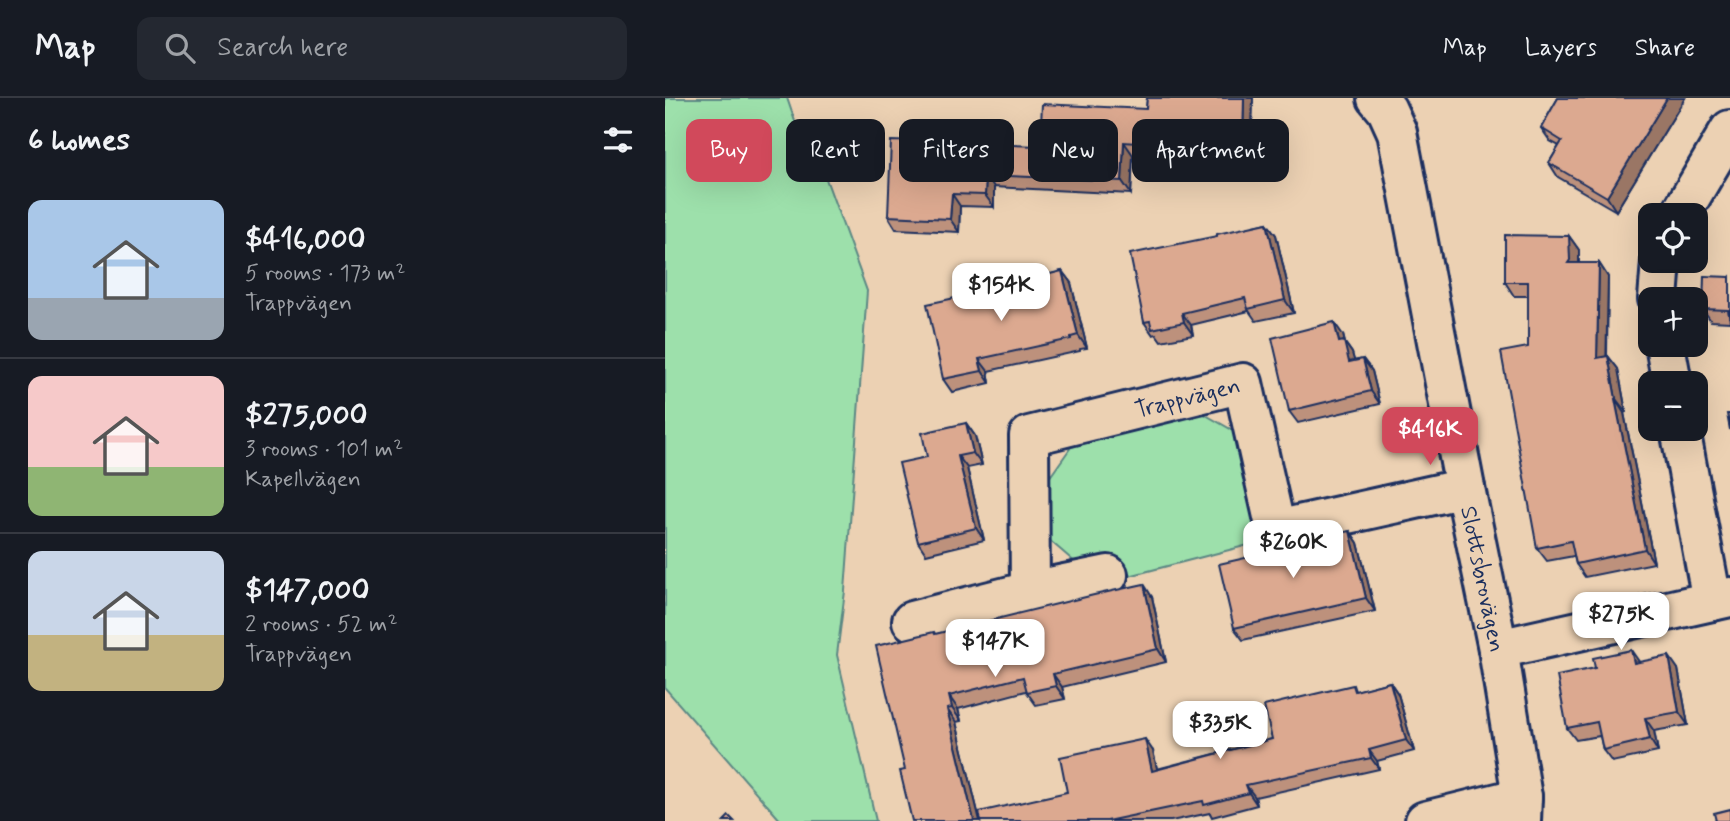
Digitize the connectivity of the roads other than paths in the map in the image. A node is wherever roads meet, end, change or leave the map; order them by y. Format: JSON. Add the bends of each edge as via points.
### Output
{"nodes":[{"id":1,"x":1377,"y":98,"type":"edge"},
{"id":2,"x":1730,"y":130,"type":"edge"},
{"id":3,"x":1687,"y":203,"type":"edge"},
{"id":4,"x":1683,"y":441,"type":"edge"},
{"id":5,"x":1465,"y":488,"type":"junction"},
{"id":6,"x":1108,"y":575,"type":"dead end"},
{"id":7,"x":1030,"y":591,"type":"junction"},
{"id":8,"x":1721,"y":599,"type":"edge"},
{"id":9,"x":912,"y":621,"type":"dead end"},
{"id":10,"x":1498,"y":649,"type":"junction"},
{"id":11,"x":1522,"y":809,"type":"edge"},
{"id":12,"x":1425,"y":821,"type":"edge"}],
"edges":[{"from":1,"to":5,"type":"street","name":"Slottsbrovägen","via":[[1397,132]]},
{"from":2,"to":3,"type":"street"},
{"from":4,"to":8,"type":"street"},
{"from":5,"to":7,"type":"street","name":"Trappvägen","via":[[1276,530],[1243,383],[1029,436]]},
{"from":5,"to":10,"type":"street","name":"Slottsbrovägen"},
{"from":6,"to":7,"type":"street"},
{"from":7,"to":9,"type":"street"},
{"from":8,"to":10,"type":"street"},
{"from":10,"to":11,"type":"street","name":"Slottsbrovägen"},
{"from":11,"to":12,"type":"street"}]}
